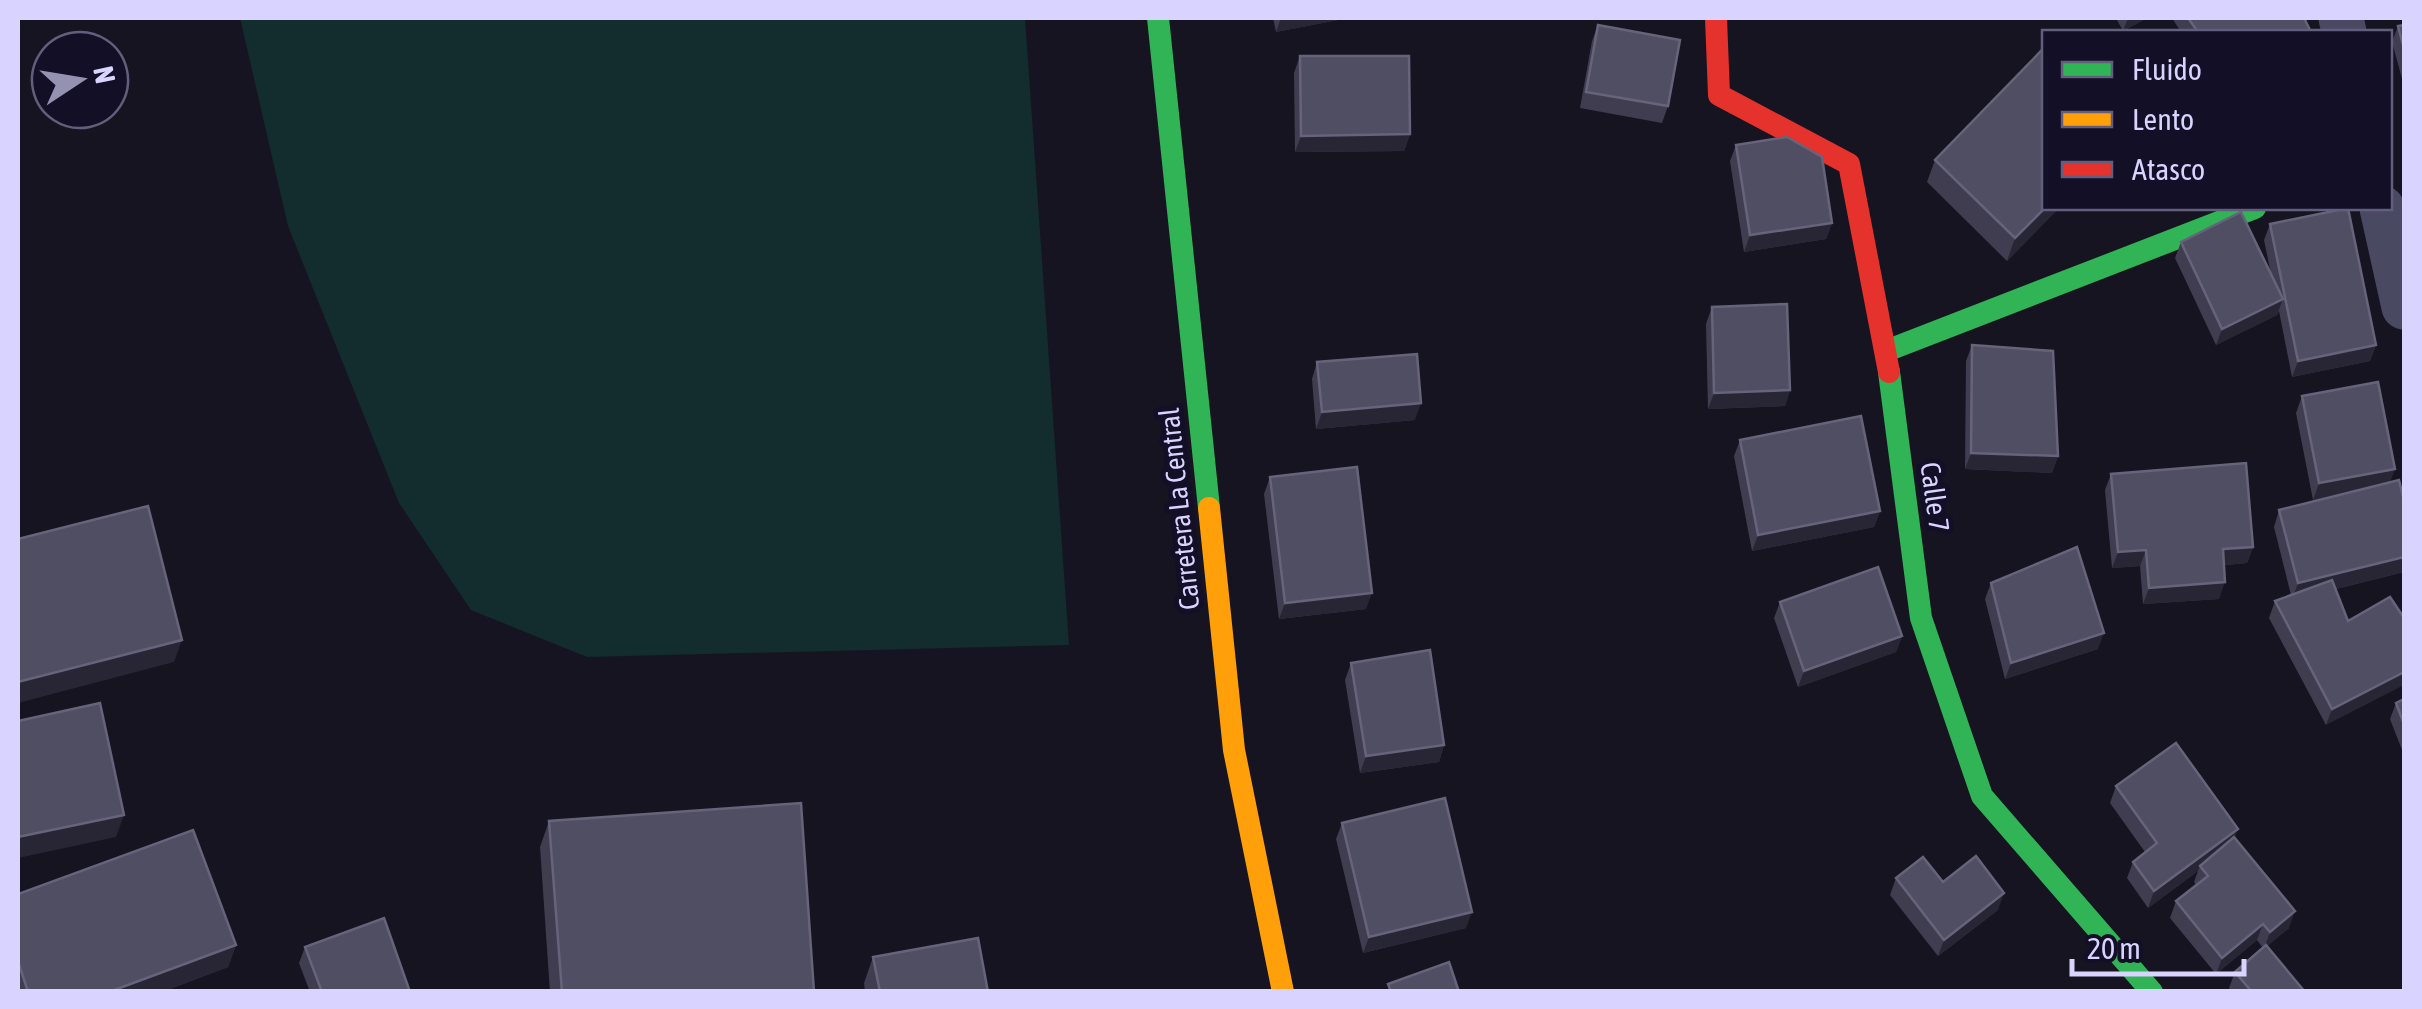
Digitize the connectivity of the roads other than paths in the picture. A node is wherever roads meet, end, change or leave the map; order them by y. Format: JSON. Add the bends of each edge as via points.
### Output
{"nodes":[{"id":1,"x":1158,"y":18,"type":"edge"},
{"id":2,"x":1716,"y":18,"type":"edge"},
{"id":3,"x":2250,"y":210,"type":"edge"},
{"id":4,"x":2382,"y":210,"type":"edge"},
{"id":5,"x":2404,"y":307,"type":"edge"},
{"id":6,"x":1886,"y":352,"type":"junction"},
{"id":7,"x":1283,"y":992,"type":"edge"},
{"id":8,"x":2152,"y":992,"type":"edge"}],
"edges":[{"from":1,"to":7,"type":"street","name":"Carretera La Central","via":[[1234,750]]},
{"from":2,"to":6,"type":"street","name":"Calle 7","via":[[1719,94],[1849,164]]},
{"from":3,"to":6,"type":"street"},
{"from":4,"to":5,"type":"street"},
{"from":6,"to":8,"type":"street","name":"Calle 7","via":[[1921,618],[1982,796]]}]}
